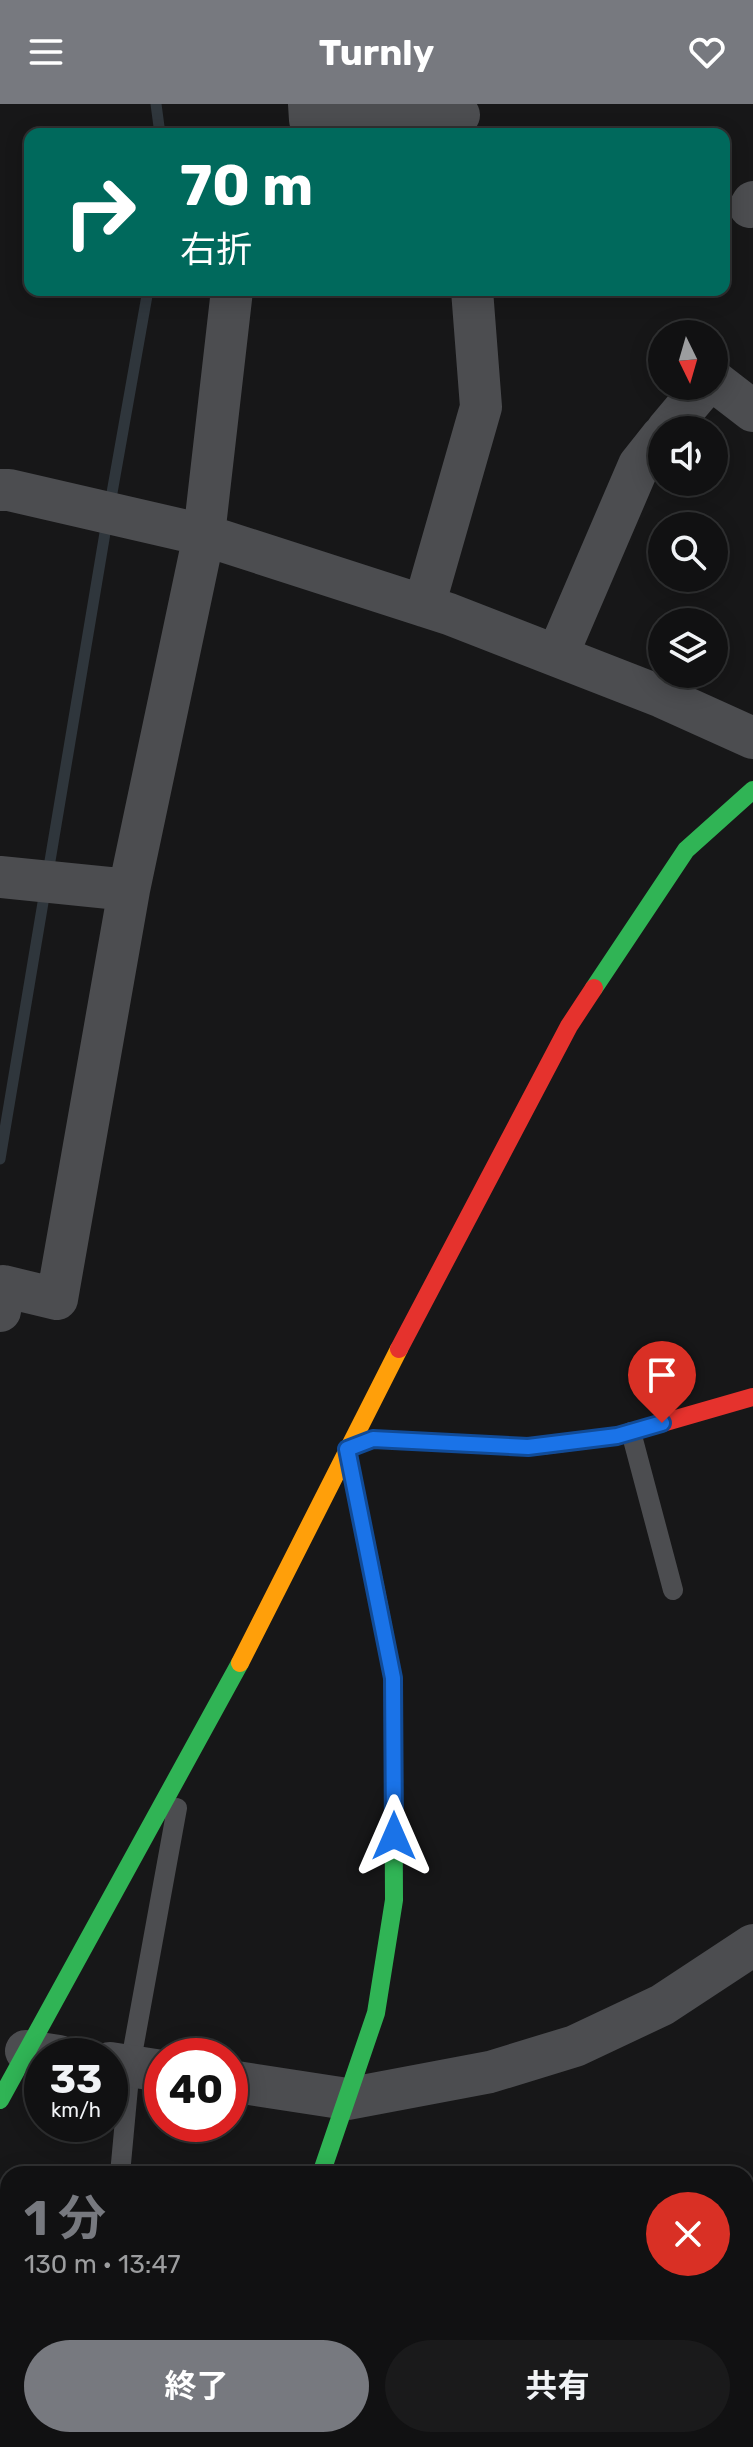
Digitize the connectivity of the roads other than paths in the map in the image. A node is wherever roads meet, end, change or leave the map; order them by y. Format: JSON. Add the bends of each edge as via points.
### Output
{"nodes":[{"id":1,"x":309,"y":104,"type":"edge"},
{"id":2,"x":459,"y":118,"type":"edge"},
{"id":3,"x":231,"y":296,"type":"edge"},
{"id":4,"x":472,"y":296,"type":"edge"},
{"id":5,"x":728,"y":392,"type":"edge"},
{"id":6,"x":692,"y":400,"type":"edge"},
{"id":7,"x":753,"y":411,"type":"edge"},
{"id":8,"x":679,"y":416,"type":"edge"},
{"id":9,"x":648,"y":454,"type":"edge"},
{"id":10,"x":0,"y":490,"type":"edge"},
{"id":11,"x":204,"y":535,"type":"junction"},
{"id":12,"x":424,"y":606,"type":"junction"},
{"id":13,"x":557,"y":656,"type":"junction"},
{"id":14,"x":753,"y":738,"type":"edge"},
{"id":15,"x":753,"y":790,"type":"edge"},
{"id":16,"x":0,"y":877,"type":"edge"},
{"id":17,"x":129,"y":890,"type":"junction"},
{"id":18,"x":1,"y":1294,"type":"edge"},
{"id":19,"x":753,"y":1397,"type":"edge"},
{"id":20,"x":631,"y":1432,"type":"junction"},
{"id":21,"x":347,"y":1449,"type":"junction"},
{"id":22,"x":673,"y":1590,"type":"dead end"},
{"id":23,"x":187,"y":1761,"type":"junction"},
{"id":24,"x":753,"y":1945,"type":"edge"},
{"id":25,"x":50,"y":2038,"type":"edge"},
{"id":26,"x":134,"y":2067,"type":"edge"},
{"id":27,"x":24,"y":2074,"type":"edge"},
{"id":28,"x":248,"y":2084,"type":"edge"},
{"id":29,"x":347,"y":2099,"type":"junction"},
{"id":30,"x":0,"y":2100,"type":"edge"},
{"id":31,"x":121,"y":2166,"type":"edge"},
{"id":32,"x":324,"y":2166,"type":"edge"}],
"edges":[{"from":1,"to":2,"type":"street","via":[[310,120]]},
{"from":3,"to":11,"type":"street"},
{"from":4,"to":12,"type":"street","via":[[481,407]]},
{"from":5,"to":7,"type":"street"},
{"from":6,"to":8,"type":"street"},
{"from":9,"to":13,"type":"street"},
{"from":10,"to":11,"type":"street"},
{"from":11,"to":12,"type":"street"},
{"from":11,"to":17,"type":"street"},
{"from":12,"to":13,"type":"street"},
{"from":13,"to":14,"type":"street"},
{"from":15,"to":21,"type":"street","via":[[686,850],[569,1026]]},
{"from":16,"to":17,"type":"street"},
{"from":17,"to":18,"type":"street","via":[[57,1299]]},
{"from":19,"to":20,"type":"street"},
{"from":20,"to":21,"type":"street","via":[[528,1447],[373,1439]]},
{"from":20,"to":22,"type":"lane"},
{"from":21,"to":23,"type":"street"},
{"from":21,"to":29,"type":"street","via":[[393,1678],[394,1884],[376,2013]]},
{"from":23,"to":25,"type":"street"},
{"from":23,"to":26,"type":"lane"},
{"from":24,"to":29,"type":"street","via":[[662,2005],[575,2046],[490,2072]]},
{"from":26,"to":31,"type":"lane"},
{"from":27,"to":30,"type":"street"},
{"from":28,"to":29,"type":"street"},
{"from":29,"to":32,"type":"street"}]}
